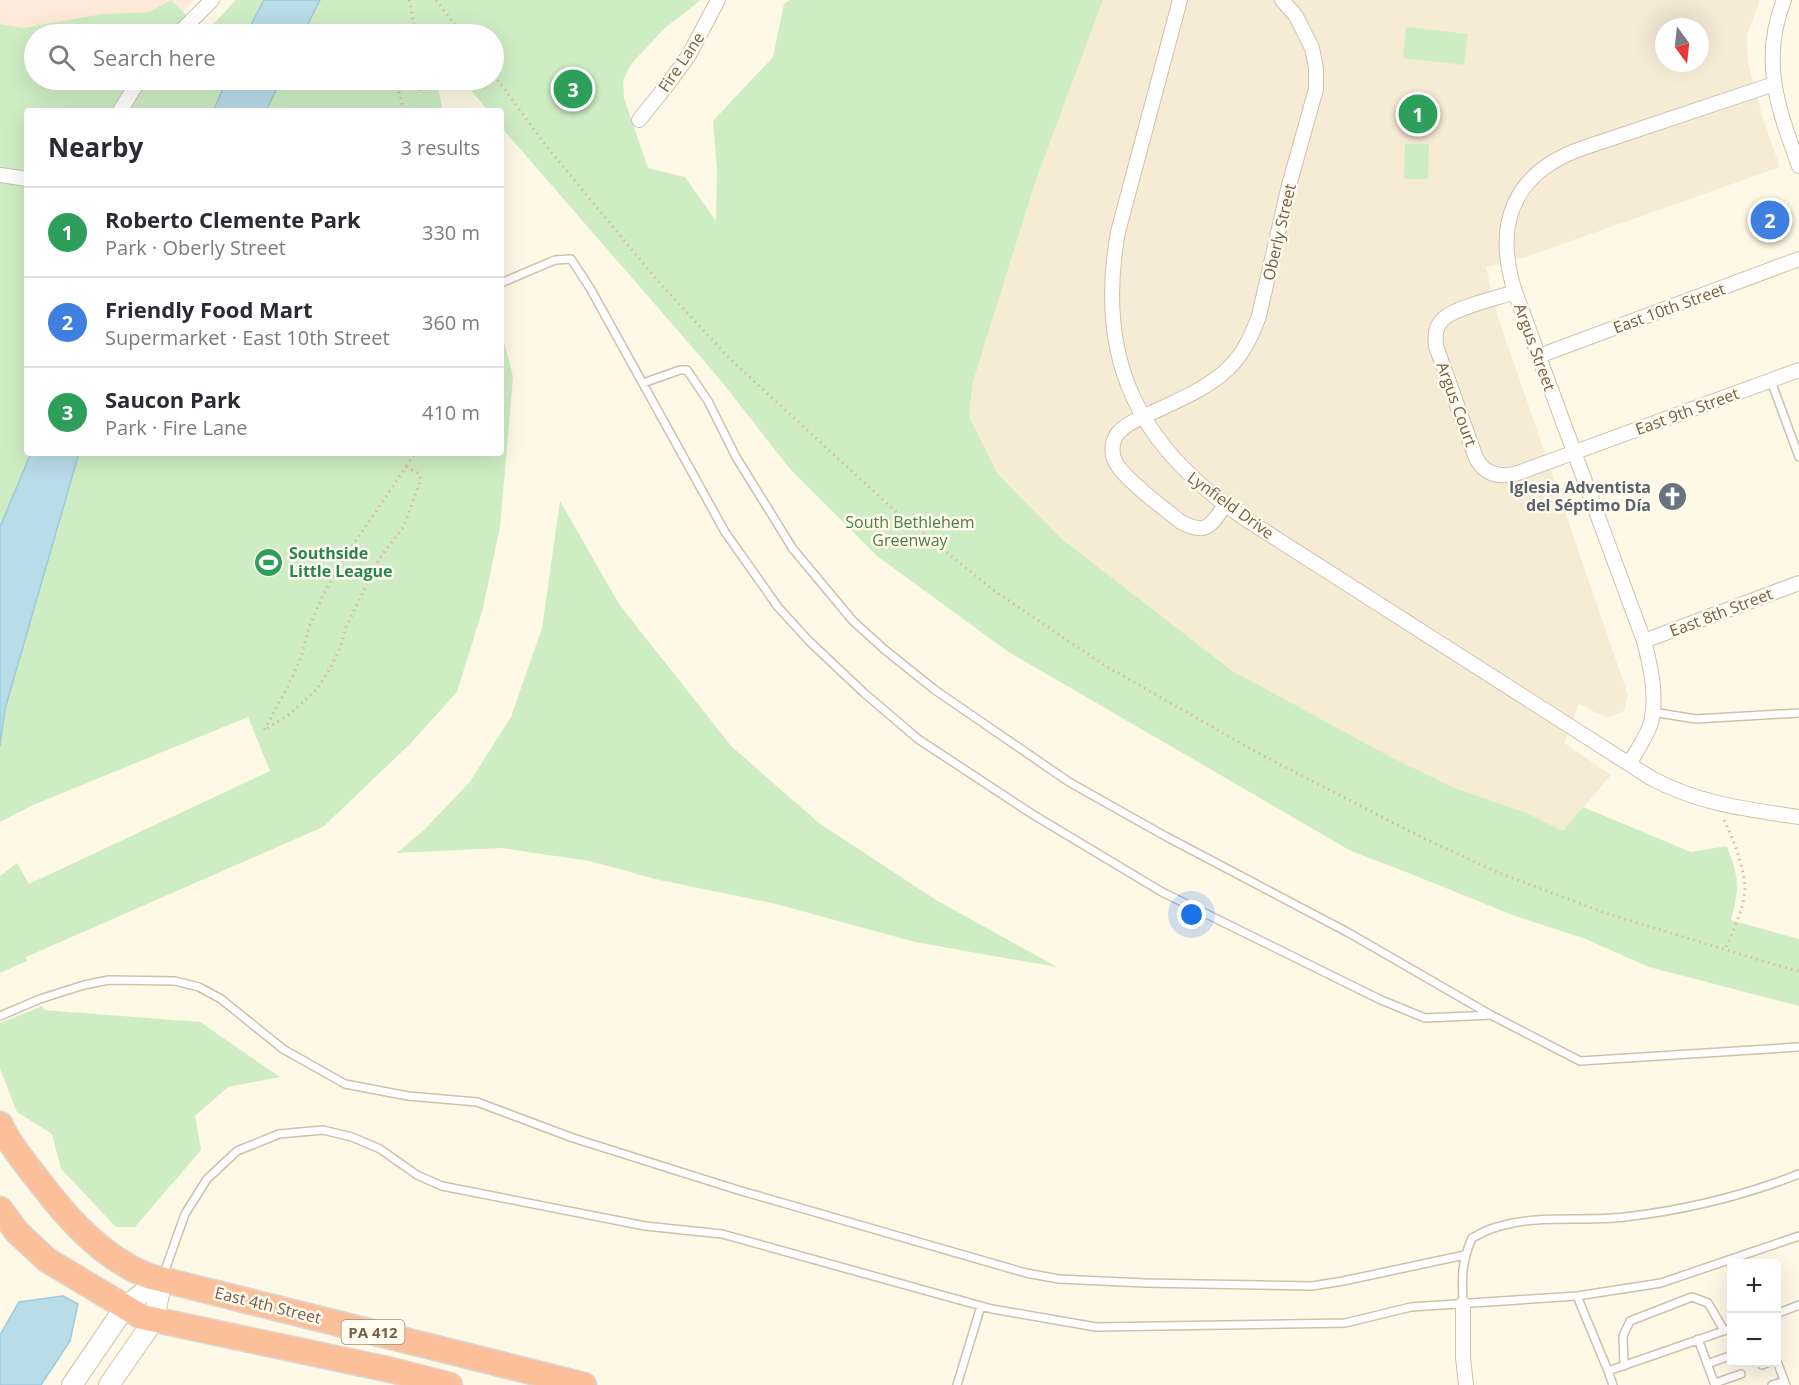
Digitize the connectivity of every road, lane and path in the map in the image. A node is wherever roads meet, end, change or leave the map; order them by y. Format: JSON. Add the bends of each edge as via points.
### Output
{"nodes":[{"id":1,"x":212,"y":0,"type":"edge"},
{"id":2,"x":409,"y":0,"type":"edge"},
{"id":3,"x":436,"y":0,"type":"edge"},
{"id":4,"x":718,"y":0,"type":"edge"},
{"id":5,"x":1180,"y":0,"type":"edge"},
{"id":6,"x":1282,"y":0,"type":"edge"},
{"id":7,"x":1784,"y":0,"type":"edge"},
{"id":8,"x":188,"y":24,"type":"edge"},
{"id":9,"x":414,"y":24,"type":"edge"},
{"id":10,"x":454,"y":24,"type":"edge"},
{"id":11,"x":1774,"y":84,"type":"junction"},
{"id":12,"x":504,"y":89,"type":"edge"},
{"id":13,"x":133,"y":90,"type":"edge"},
{"id":14,"x":399,"y":90,"type":"edge"},
{"id":15,"x":122,"y":108,"type":"edge"},
{"id":16,"x":403,"y":108,"type":"edge"},
{"id":17,"x":639,"y":120,"type":"dead end"},
{"id":18,"x":1799,"y":166,"type":"edge"},
{"id":19,"x":0,"y":175,"type":"edge"},
{"id":20,"x":24,"y":179,"type":"edge"},
{"id":21,"x":1799,"y":259,"type":"edge"},
{"id":22,"x":504,"y":283,"type":"edge"},
{"id":23,"x":1515,"y":292,"type":"junction"},
{"id":24,"x":1539,"y":356,"type":"junction"},
{"id":25,"x":1799,"y":370,"type":"edge"},
{"id":26,"x":1771,"y":381,"type":"junction"},
{"id":27,"x":643,"y":383,"type":"junction"},
{"id":28,"x":1143,"y":417,"type":"junction"},
{"id":29,"x":1574,"y":453,"type":"junction"},
{"id":30,"x":413,"y":456,"type":"edge"},
{"id":31,"x":1799,"y":457,"type":"edge"},
{"id":32,"x":406,"y":467,"type":"junction"},
{"id":33,"x":1225,"y":505,"type":"junction"},
{"id":34,"x":1799,"y":583,"type":"edge"},
{"id":35,"x":1644,"y":641,"type":"junction"},
{"id":36,"x":1652,"y":712,"type":"junction"},
{"id":37,"x":1799,"y":713,"type":"edge"},
{"id":38,"x":1634,"y":766,"type":"junction"},
{"id":39,"x":1722,"y":804,"type":"junction"},
{"id":40,"x":1799,"y":817,"type":"edge"},
{"id":41,"x":1725,"y":949,"type":"junction"},
{"id":42,"x":1799,"y":970,"type":"edge"},
{"id":43,"x":0,"y":1016,"type":"edge"},
{"id":44,"x":1491,"y":1016,"type":"junction"},
{"id":45,"x":1799,"y":1047,"type":"edge"},
{"id":46,"x":0,"y":1124,"type":"edge"},
{"id":47,"x":1799,"y":1174,"type":"edge"},
{"id":48,"x":0,"y":1209,"type":"edge"},
{"id":49,"x":1799,"y":1236,"type":"edge"},
{"id":50,"x":1465,"y":1254,"type":"junction"},
{"id":51,"x":1741,"y":1259,"type":"edge"},
{"id":52,"x":1727,"y":1263,"type":"edge"},
{"id":53,"x":162,"y":1278,"type":"junction"},
{"id":54,"x":1577,"y":1296,"type":"junction"},
{"id":55,"x":1463,"y":1304,"type":"junction"},
{"id":56,"x":1799,"y":1305,"type":"edge"},
{"id":57,"x":981,"y":1306,"type":"junction"},
{"id":58,"x":125,"y":1307,"type":"junction"},
{"id":59,"x":1779,"y":1313,"type":"edge"},
{"id":60,"x":154,"y":1320,"type":"junction"},
{"id":61,"x":1727,"y":1328,"type":"edge"},
{"id":62,"x":1727,"y":1329,"type":"edge"},
{"id":63,"x":1698,"y":1340,"type":"junction"},
{"id":64,"x":1727,"y":1356,"type":"edge"},
{"id":65,"x":1707,"y":1364,"type":"junction"},
{"id":66,"x":1624,"y":1366,"type":"junction"},
{"id":67,"x":1779,"y":1367,"type":"edge"},
{"id":68,"x":1608,"y":1371,"type":"junction"},
{"id":69,"x":1741,"y":1374,"type":"dead end"},
{"id":70,"x":1785,"y":1383,"type":"edge"},
{"id":71,"x":1467,"y":1384,"type":"edge"},
{"id":72,"x":1715,"y":1384,"type":"edge"},
{"id":73,"x":72,"y":1385,"type":"edge"},
{"id":74,"x":109,"y":1385,"type":"edge"},
{"id":75,"x":450,"y":1385,"type":"edge"},
{"id":76,"x":584,"y":1385,"type":"edge"},
{"id":77,"x":957,"y":1385,"type":"edge"},
{"id":78,"x":1613,"y":1385,"type":"edge"},
{"id":79,"x":1772,"y":1385,"type":"edge"}],
"edges":[{"from":1,"to":8,"type":"street"},
{"from":2,"to":9,"type":"path"},
{"from":3,"to":10,"type":"path"},
{"from":4,"to":17,"type":"street","name":"Fire Lane","via":[[689,55]]},
{"from":5,"to":28,"type":"street","name":"Lynfield Drive","via":[[1118,232],[1112,271],[1118,353],[1128,387]]},
{"from":6,"to":28,"type":"street","name":"Oberly Street","via":[[1296,16],[1312,48],[1316,89],[1259,316],[1248,344],[1223,374],[1198,391]]},
{"from":7,"to":11,"type":"street","via":[[1773,46]]},
{"from":11,"to":18,"type":"street"},
{"from":11,"to":23,"type":"street","name":"Argus Street","via":[[1567,154],[1545,166],[1517,197],[1510,216],[1506,259]]},
{"from":12,"to":41,"type":"path","via":[[657,280],[731,360],[894,510],[996,592],[1104,665],[1258,753],[1421,837],[1497,872],[1605,913]]},
{"from":13,"to":15,"type":"street"},
{"from":14,"to":16,"type":"path"},
{"from":19,"to":20,"type":"street"},
{"from":21,"to":24,"type":"street","name":"East 10th Street"},
{"from":22,"to":27,"type":"lane","via":[[555,260],[571,259]]},
{"from":23,"to":24,"type":"street","name":"Argus Street"},
{"from":23,"to":29,"type":"street","name":"Argus Court","via":[[1449,315],[1435,334],[1476,458],[1489,472],[1502,476]]},
{"from":24,"to":29,"type":"street","name":"Argus Street"},
{"from":25,"to":26,"type":"street","name":"East 9th Street"},
{"from":26,"to":29,"type":"street","name":"East 9th Street"},
{"from":26,"to":31,"type":"lane"},
{"from":27,"to":44,"type":"lane","via":[[725,532],[778,607],[863,692],[918,739],[1032,814],[1162,891],[1382,1000],[1425,1018]]},
{"from":27,"to":44,"type":"lane","via":[[687,370],[792,549],[853,621],[935,690],[1069,782],[1349,933]]},
{"from":28,"to":33,"type":"street","name":"Lynfield Drive","via":[[1174,461]]},
{"from":28,"to":33,"type":"street","name":"Oberly Street","via":[[1124,428],[1114,441],[1115,461],[1123,473],[1193,528],[1211,525]]},
{"from":29,"to":35,"type":"street","name":"Argus Street"},
{"from":30,"to":32,"type":"path"},
{"from":32,"to":32,"type":"path","via":[[418,472],[418,489],[404,526],[379,559],[332,665],[308,698],[264,730],[301,658],[309,627],[328,585]]},
{"from":33,"to":38,"type":"street","name":"Lynfield Drive"},
{"from":34,"to":35,"type":"street","name":"East 8th Street"},
{"from":35,"to":36,"type":"street","name":"Argus Street","via":[[1652,682]]},
{"from":36,"to":37,"type":"lane","via":[[1696,719]]},
{"from":36,"to":38,"type":"street","name":"Argus Street"},
{"from":38,"to":39,"type":"street","name":"Lynfield Drive","via":[[1677,791]]},
{"from":39,"to":40,"type":"street","name":"Lynfield Drive"},
{"from":39,"to":41,"type":"path","via":[[1745,889]]},
{"from":41,"to":42,"type":"path"},
{"from":43,"to":50,"type":"lane","via":[[84,985],[109,980],[175,981],[199,987],[221,999],[283,1048],[345,1084],[408,1096],[477,1102],[573,1138],[738,1190],[1026,1273],[1059,1279],[1312,1286]]},
{"from":44,"to":45,"type":"lane","via":[[1580,1062]]},
{"from":46,"to":53,"type":"highway","number":"PA 412","via":[[22,1161],[68,1217],[119,1262],[148,1276]]},
{"from":47,"to":50,"type":"lane","via":[[1688,1207],[1624,1218],[1534,1221],[1497,1227],[1472,1238]]},
{"from":48,"to":58,"type":"highway","number":"PA 412","via":[[17,1232],[47,1260]]},
{"from":49,"to":51,"type":"lane"},
{"from":50,"to":55,"type":"lane"},
{"from":52,"to":54,"type":"lane","via":[[1661,1283]]},
{"from":53,"to":57,"type":"lane","via":[[185,1214],[207,1179],[237,1151],[279,1134],[323,1130],[380,1149],[417,1175],[442,1186],[645,1226],[722,1233]]},
{"from":53,"to":58,"type":"street"},
{"from":53,"to":60,"type":"street"},
{"from":53,"to":76,"type":"highway","name":"East 4th Street","number":"PA 412"},
{"from":54,"to":55,"type":"lane"},
{"from":54,"to":68,"type":"lane"},
{"from":55,"to":57,"type":"lane","via":[[1411,1307],[1345,1323],[1096,1327]]},
{"from":55,"to":71,"type":"street"},
{"from":56,"to":59,"type":"lane"},
{"from":57,"to":77,"type":"lane"},
{"from":58,"to":60,"type":"highway","number":"PA 412"},
{"from":58,"to":73,"type":"street"},
{"from":60,"to":74,"type":"street"},
{"from":60,"to":75,"type":"highway","number":"PA 412"},
{"from":61,"to":66,"type":"lane","via":[[1708,1303],[1692,1297],[1630,1322],[1623,1336]]},
{"from":62,"to":63,"type":"lane"},
{"from":63,"to":65,"type":"lane"},
{"from":63,"to":66,"type":"lane"},
{"from":64,"to":65,"type":"lane"},
{"from":65,"to":72,"type":"lane"},
{"from":66,"to":68,"type":"lane"},
{"from":67,"to":70,"type":"lane"},
{"from":68,"to":78,"type":"lane"},
{"from":69,"to":72,"type":"lane"},
{"from":70,"to":79,"type":"lane"}]}
